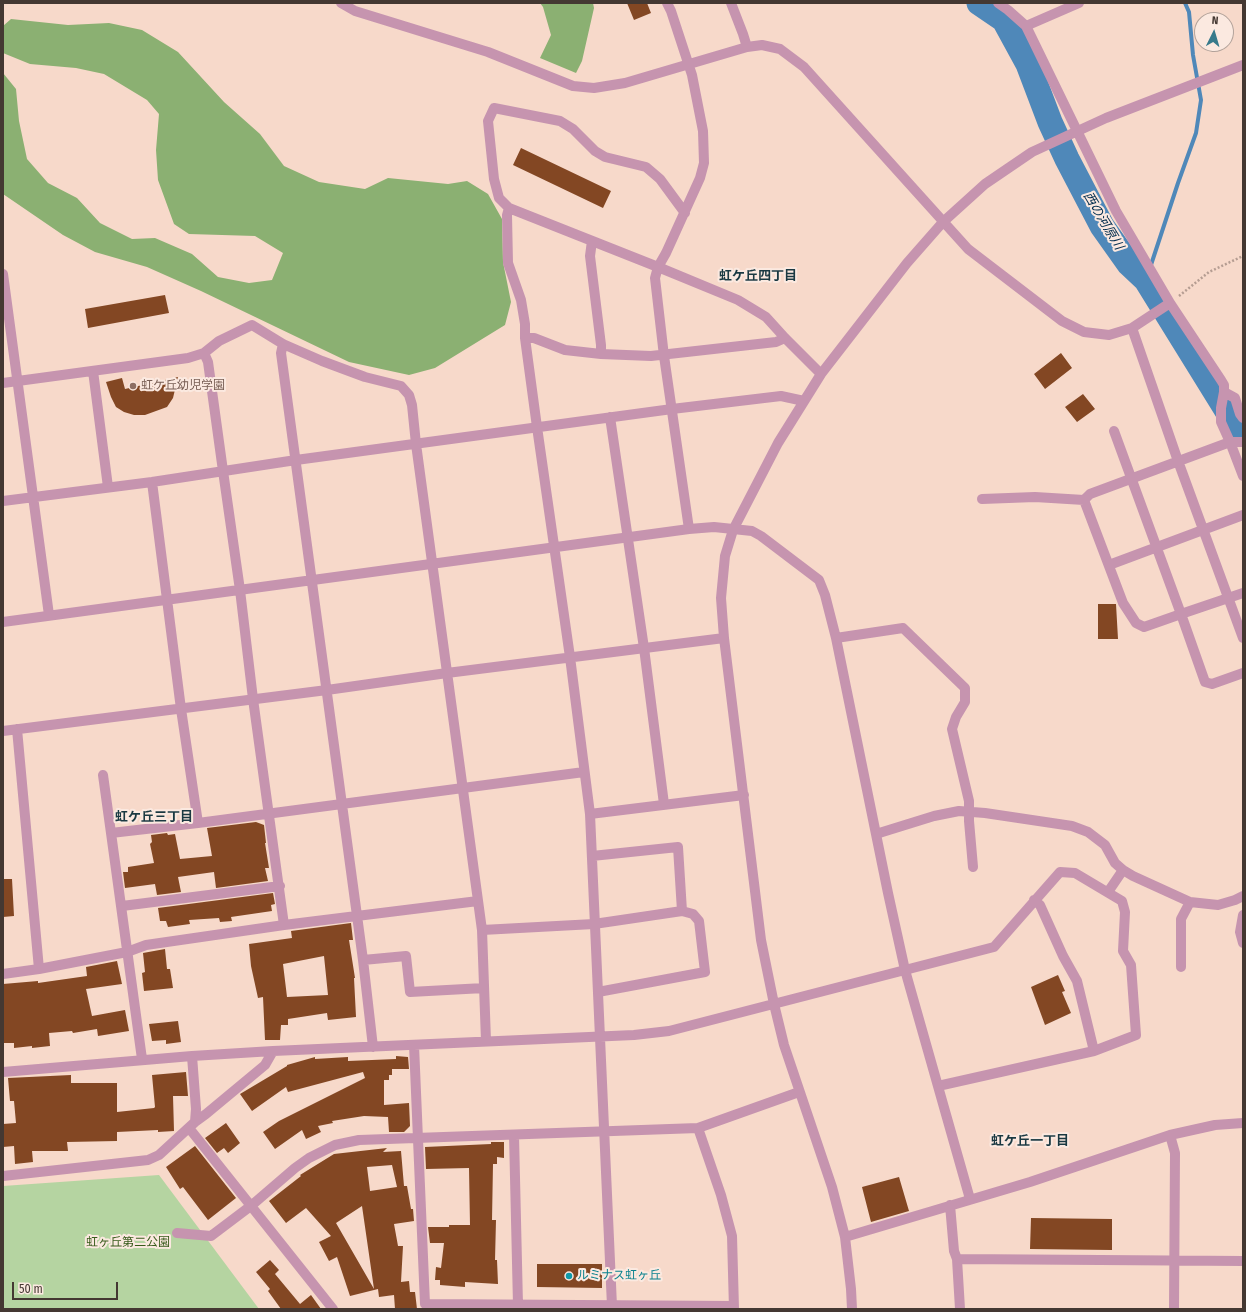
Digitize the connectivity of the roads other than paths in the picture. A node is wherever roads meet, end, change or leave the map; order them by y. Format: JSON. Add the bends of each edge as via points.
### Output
{"nodes":[{"id":1,"x":341,"y":3,"type":"edge"},
{"id":2,"x":667,"y":3,"type":"edge"},
{"id":3,"x":731,"y":3,"type":"edge"},
{"id":4,"x":998,"y":3,"type":"edge"},
{"id":5,"x":1079,"y":3,"type":"edge"},
{"id":6,"x":1026,"y":26,"type":"junction"},
{"id":7,"x":747,"y":47,"type":"junction"},
{"id":8,"x":688,"y":64,"type":"junction"},
{"id":9,"x":1243,"y":65,"type":"edge"},
{"id":10,"x":1077,"y":131,"type":"junction"},
{"id":11,"x":509,"y":208,"type":"junction"},
{"id":12,"x":685,"y":213,"type":"junction"},
{"id":13,"x":943,"y":222,"type":"junction"},
{"id":14,"x":592,"y":241,"type":"junction"},
{"id":15,"x":658,"y":267,"type":"junction"},
{"id":16,"x":3,"y":274,"type":"edge"},
{"id":17,"x":1170,"y":303,"type":"junction"},
{"id":18,"x":1132,"y":328,"type":"junction"},
{"id":19,"x":525,"y":338,"type":"junction"},
{"id":20,"x":785,"y":338,"type":"junction"},
{"id":21,"x":283,"y":344,"type":"junction"},
{"id":22,"x":204,"y":353,"type":"junction"},
{"id":23,"x":601,"y":354,"type":"junction"},
{"id":24,"x":664,"y":356,"type":"junction"},
{"id":25,"x":93,"y":371,"type":"junction"},
{"id":26,"x":821,"y":374,"type":"junction"},
{"id":27,"x":18,"y":381,"type":"junction"},
{"id":28,"x":3,"y":383,"type":"edge"},
{"id":29,"x":1224,"y":394,"type":"junction"},
{"id":30,"x":804,"y":401,"type":"junction"},
{"id":31,"x":672,"y":409,"type":"junction"},
{"id":32,"x":610,"y":417,"type":"junction"},
{"id":33,"x":1243,"y":418,"type":"edge"},
{"id":34,"x":537,"y":427,"type":"junction"},
{"id":35,"x":1114,"y":431,"type":"dead end"},
{"id":36,"x":1230,"y":442,"type":"junction"},
{"id":37,"x":1243,"y":442,"type":"edge"},
{"id":38,"x":416,"y":444,"type":"junction"},
{"id":39,"x":296,"y":460,"type":"junction"},
{"id":40,"x":1178,"y":461,"type":"junction"},
{"id":41,"x":223,"y":471,"type":"junction"},
{"id":42,"x":1243,"y":476,"type":"edge"},
{"id":43,"x":1132,"y":479,"type":"junction"},
{"id":44,"x":152,"y":482,"type":"junction"},
{"id":45,"x":108,"y":487,"type":"junction"},
{"id":46,"x":33,"y":497,"type":"junction"},
{"id":47,"x":982,"y":499,"type":"dead end"},
{"id":48,"x":1084,"y":500,"type":"junction"},
{"id":49,"x":3,"y":501,"type":"edge"},
{"id":50,"x":1243,"y":515,"type":"edge"},
{"id":51,"x":1203,"y":529,"type":"junction"},
{"id":52,"x":689,"y":530,"type":"junction"},
{"id":53,"x":733,"y":530,"type":"junction"},
{"id":54,"x":627,"y":538,"type":"junction"},
{"id":55,"x":1157,"y":547,"type":"junction"},
{"id":56,"x":554,"y":548,"type":"junction"},
{"id":57,"x":433,"y":564,"type":"junction"},
{"id":58,"x":1109,"y":565,"type":"junction"},
{"id":59,"x":312,"y":580,"type":"junction"},
{"id":60,"x":240,"y":590,"type":"junction"},
{"id":61,"x":1243,"y":593,"type":"edge"},
{"id":62,"x":1229,"y":599,"type":"junction"},
{"id":63,"x":167,"y":600,"type":"junction"},
{"id":64,"x":1181,"y":614,"type":"junction"},
{"id":65,"x":49,"y":616,"type":"junction"},
{"id":66,"x":3,"y":622,"type":"edge"},
{"id":67,"x":724,"y":638,"type":"junction"},
{"id":68,"x":836,"y":638,"type":"junction"},
{"id":69,"x":1243,"y":638,"type":"edge"},
{"id":70,"x":644,"y":648,"type":"junction"},
{"id":71,"x":570,"y":657,"type":"junction"},
{"id":72,"x":447,"y":673,"type":"junction"},
{"id":73,"x":1243,"y":673,"type":"edge"},
{"id":74,"x":327,"y":690,"type":"junction"},
{"id":75,"x":253,"y":699,"type":"junction"},
{"id":76,"x":181,"y":709,"type":"junction"},
{"id":77,"x":17,"y":729,"type":"junction"},
{"id":78,"x":3,"y":731,"type":"edge"},
{"id":79,"x":584,"y":772,"type":"junction"},
{"id":80,"x":103,"y":775,"type":"dead end"},
{"id":81,"x":462,"y":789,"type":"junction"},
{"id":82,"x":744,"y":795,"type":"junction"},
{"id":83,"x":341,"y":803,"type":"junction"},
{"id":84,"x":664,"y":804,"type":"junction"},
{"id":85,"x":969,"y":811,"type":"junction"},
{"id":86,"x":269,"y":814,"type":"junction"},
{"id":87,"x":590,"y":814,"type":"junction"},
{"id":88,"x":198,"y":824,"type":"junction"},
{"id":89,"x":111,"y":833,"type":"junction"},
{"id":90,"x":876,"y":834,"type":"junction"},
{"id":91,"x":592,"y":856,"type":"junction"},
{"id":92,"x":973,"y":867,"type":"dead end"},
{"id":93,"x":1123,"y":870,"type":"junction"},
{"id":94,"x":280,"y":886,"type":"junction"},
{"id":95,"x":1108,"y":892,"type":"junction"},
{"id":96,"x":1243,"y":896,"type":"edge"},
{"id":97,"x":1034,"y":900,"type":"junction"},
{"id":98,"x":478,"y":901,"type":"junction"},
{"id":99,"x":1190,"y":902,"type":"junction"},
{"id":100,"x":122,"y":906,"type":"junction"},
{"id":101,"x":682,"y":911,"type":"junction"},
{"id":102,"x":1243,"y":915,"type":"edge"},
{"id":103,"x":357,"y":917,"type":"junction"},
{"id":104,"x":594,"y":924,"type":"junction"},
{"id":105,"x":284,"y":925,"type":"junction"},
{"id":106,"x":482,"y":930,"type":"junction"},
{"id":107,"x":1243,"y":943,"type":"edge"},
{"id":108,"x":127,"y":952,"type":"junction"},
{"id":109,"x":363,"y":960,"type":"junction"},
{"id":110,"x":1181,"y":967,"type":"dead end"},
{"id":111,"x":39,"y":969,"type":"junction"},
{"id":112,"x":905,"y":970,"type":"junction"},
{"id":113,"x":3,"y":974,"type":"edge"},
{"id":114,"x":484,"y":988,"type":"junction"},
{"id":115,"x":598,"y":992,"type":"junction"},
{"id":116,"x":774,"y":1004,"type":"junction"},
{"id":117,"x":600,"y":1035,"type":"junction"},
{"id":118,"x":486,"y":1041,"type":"junction"},
{"id":119,"x":414,"y":1045,"type":"junction"},
{"id":120,"x":373,"y":1047,"type":"junction"},
{"id":121,"x":273,"y":1051,"type":"junction"},
{"id":122,"x":1094,"y":1051,"type":"junction"},
{"id":123,"x":192,"y":1056,"type":"junction"},
{"id":124,"x":142,"y":1059,"type":"junction"},
{"id":125,"x":3,"y":1072,"type":"edge"},
{"id":126,"x":938,"y":1086,"type":"junction"},
{"id":127,"x":799,"y":1092,"type":"junction"},
{"id":128,"x":1243,"y":1123,"type":"edge"},
{"id":129,"x":192,"y":1125,"type":"junction"},
{"id":130,"x":698,"y":1128,"type":"junction"},
{"id":131,"x":604,"y":1131,"type":"junction"},
{"id":132,"x":514,"y":1135,"type":"junction"},
{"id":133,"x":1170,"y":1135,"type":"junction"},
{"id":134,"x":417,"y":1138,"type":"junction"},
{"id":135,"x":3,"y":1176,"type":"edge"},
{"id":136,"x":970,"y":1199,"type":"junction"},
{"id":137,"x":252,"y":1205,"type":"junction"},
{"id":138,"x":950,"y":1205,"type":"junction"},
{"id":139,"x":177,"y":1233,"type":"dead end"},
{"id":140,"x":845,"y":1237,"type":"junction"},
{"id":141,"x":957,"y":1259,"type":"junction"},
{"id":142,"x":1175,"y":1260,"type":"junction"},
{"id":143,"x":1243,"y":1261,"type":"edge"},
{"id":144,"x":518,"y":1304,"type":"junction"},
{"id":145,"x":612,"y":1306,"type":"junction"},
{"id":146,"x":734,"y":1308,"type":"edge"},
{"id":147,"x":333,"y":1309,"type":"edge"},
{"id":148,"x":852,"y":1309,"type":"edge"},
{"id":149,"x":960,"y":1309,"type":"edge"},
{"id":150,"x":1174,"y":1309,"type":"edge"}],
"edges":[{"from":1,"to":8,"type":"street","via":[[355,11],[488,52],[573,86],[594,88],[625,83]]},
{"from":2,"to":8,"type":"street"},
{"from":3,"to":7,"type":"street"},
{"from":4,"to":6,"type":"street"},
{"from":5,"to":6,"type":"street"},
{"from":6,"to":10,"type":"street"},
{"from":7,"to":8,"type":"street"},
{"from":7,"to":13,"type":"street","via":[[762,45],[780,49],[804,67]]},
{"from":8,"to":12,"type":"street","via":[[703,131],[704,163]]},
{"from":9,"to":10,"type":"street"},
{"from":10,"to":13,"type":"street","via":[[1032,152],[985,184]]},
{"from":10,"to":17,"type":"street","via":[[1116,211]]},
{"from":11,"to":12,"type":"street","via":[[499,198],[494,179],[488,121],[494,108],[560,121],[605,157],[646,167],[660,179]]},
{"from":11,"to":14,"type":"street"},
{"from":11,"to":19,"type":"street","via":[[508,263],[521,300],[526,324]]},
{"from":12,"to":15,"type":"street"},
{"from":13,"to":18,"type":"street","via":[[968,249],[1062,321],[1084,332],[1110,335]]},
{"from":13,"to":26,"type":"street","via":[[907,263]]},
{"from":14,"to":15,"type":"street"},
{"from":14,"to":23,"type":"street","via":[[590,256]]},
{"from":15,"to":20,"type":"street","via":[[738,300],[766,318]]},
{"from":15,"to":24,"type":"street","via":[[655,278]]},
{"from":16,"to":27,"type":"street"},
{"from":17,"to":18,"type":"street"},
{"from":17,"to":29,"type":"street","via":[[1222,380]]},
{"from":18,"to":40,"type":"street"},
{"from":19,"to":23,"type":"street","via":[[534,338],[565,350]]},
{"from":19,"to":34,"type":"street"},
{"from":20,"to":24,"type":"street","via":[[776,342]]},
{"from":20,"to":26,"type":"street"},
{"from":21,"to":22,"type":"street","via":[[252,325],[219,341]]},
{"from":21,"to":38,"type":"street","via":[[365,378],[401,386],[410,395]]},
{"from":21,"to":39,"type":"street","via":[[281,353]]},
{"from":22,"to":25,"type":"street","via":[[188,358]]},
{"from":22,"to":41,"type":"street","via":[[208,362]]},
{"from":23,"to":24,"type":"street"},
{"from":24,"to":31,"type":"street"},
{"from":25,"to":27,"type":"street"},
{"from":25,"to":45,"type":"street"},
{"from":26,"to":30,"type":"street"},
{"from":27,"to":28,"type":"street"},
{"from":27,"to":46,"type":"street"},
{"from":29,"to":33,"type":"street","via":[[1235,398]]},
{"from":29,"to":36,"type":"street","via":[[1221,422]]},
{"from":30,"to":31,"type":"street","via":[[781,396]]},
{"from":30,"to":53,"type":"street","via":[[778,443]]},
{"from":31,"to":32,"type":"street"},
{"from":31,"to":52,"type":"street"},
{"from":32,"to":34,"type":"street"},
{"from":32,"to":54,"type":"street"},
{"from":34,"to":38,"type":"street"},
{"from":34,"to":56,"type":"street"},
{"from":35,"to":43,"type":"street"},
{"from":36,"to":37,"type":"street"},
{"from":36,"to":40,"type":"street"},
{"from":36,"to":42,"type":"street"},
{"from":38,"to":39,"type":"street"},
{"from":38,"to":57,"type":"street"},
{"from":39,"to":41,"type":"street"},
{"from":39,"to":59,"type":"street"},
{"from":40,"to":43,"type":"street"},
{"from":40,"to":51,"type":"street"},
{"from":41,"to":44,"type":"street"},
{"from":41,"to":60,"type":"street"},
{"from":43,"to":48,"type":"street","via":[[1090,494]]},
{"from":43,"to":55,"type":"street"},
{"from":44,"to":45,"type":"street"},
{"from":44,"to":63,"type":"street"},
{"from":45,"to":46,"type":"street"},
{"from":46,"to":49,"type":"street"},
{"from":46,"to":65,"type":"street"},
{"from":47,"to":48,"type":"street","via":[[1035,497]]},
{"from":48,"to":58,"type":"street"},
{"from":50,"to":51,"type":"street"},
{"from":51,"to":55,"type":"street"},
{"from":51,"to":62,"type":"street"},
{"from":52,"to":53,"type":"street","via":[[714,527]]},
{"from":52,"to":54,"type":"street"},
{"from":53,"to":67,"type":"street","via":[[725,556],[721,598]]},
{"from":53,"to":68,"type":"street","via":[[752,531],[761,536],[819,580]]},
{"from":54,"to":56,"type":"street"},
{"from":54,"to":70,"type":"street"},
{"from":55,"to":58,"type":"street"},
{"from":55,"to":64,"type":"street"},
{"from":56,"to":57,"type":"street"},
{"from":56,"to":71,"type":"street"},
{"from":57,"to":59,"type":"street"},
{"from":57,"to":72,"type":"street"},
{"from":58,"to":64,"type":"street","via":[[1123,602],[1136,623],[1144,627]]},
{"from":59,"to":60,"type":"street"},
{"from":59,"to":74,"type":"street"},
{"from":60,"to":63,"type":"street"},
{"from":60,"to":75,"type":"street"},
{"from":61,"to":62,"type":"street"},
{"from":62,"to":64,"type":"street"},
{"from":62,"to":69,"type":"street"},
{"from":63,"to":65,"type":"street"},
{"from":63,"to":76,"type":"street"},
{"from":64,"to":73,"type":"street","via":[[1205,682],[1212,684]]},
{"from":65,"to":66,"type":"street"},
{"from":67,"to":70,"type":"street"},
{"from":67,"to":82,"type":"street"},
{"from":68,"to":85,"type":"street","via":[[904,628],[965,688],[965,702],[952,729]]},
{"from":68,"to":90,"type":"street"},
{"from":70,"to":71,"type":"street"},
{"from":70,"to":84,"type":"street"},
{"from":71,"to":72,"type":"street"},
{"from":71,"to":79,"type":"street"},
{"from":72,"to":74,"type":"street"},
{"from":72,"to":81,"type":"street"},
{"from":74,"to":75,"type":"street"},
{"from":74,"to":83,"type":"street"},
{"from":75,"to":76,"type":"street"},
{"from":75,"to":86,"type":"street"},
{"from":76,"to":77,"type":"street"},
{"from":76,"to":88,"type":"street"},
{"from":77,"to":78,"type":"street"},
{"from":77,"to":111,"type":"street"},
{"from":79,"to":81,"type":"street"},
{"from":79,"to":87,"type":"street"},
{"from":80,"to":89,"type":"street"},
{"from":81,"to":83,"type":"street"},
{"from":81,"to":98,"type":"street"},
{"from":82,"to":84,"type":"street"},
{"from":82,"to":116,"type":"street","via":[[760,940]]},
{"from":83,"to":86,"type":"street"},
{"from":83,"to":103,"type":"street"},
{"from":84,"to":87,"type":"street"},
{"from":85,"to":90,"type":"street","via":[[934,816]]},
{"from":85,"to":92,"type":"street"},
{"from":85,"to":93,"type":"street","via":[[1072,826],[1088,832],[1105,845],[1115,863]]},
{"from":86,"to":88,"type":"street"},
{"from":86,"to":94,"type":"street"},
{"from":87,"to":91,"type":"street"},
{"from":88,"to":89,"type":"street"},
{"from":89,"to":100,"type":"street"},
{"from":90,"to":112,"type":"street"},
{"from":91,"to":101,"type":"street","via":[[678,847]]},
{"from":91,"to":104,"type":"street"},
{"from":93,"to":95,"type":"street"},
{"from":93,"to":99,"type":"street"},
{"from":94,"to":100,"type":"street"},
{"from":94,"to":105,"type":"street"},
{"from":95,"to":97,"type":"street","via":[[1075,874],[1060,872]]},
{"from":95,"to":122,"type":"street","via":[[1122,901],[1125,912],[1123,950],[1131,966],[1136,1035]]},
{"from":96,"to":99,"type":"street","via":[[1218,905]]},
{"from":97,"to":112,"type":"street","via":[[994,947]]},
{"from":97,"to":122,"type":"street","via":[[1040,905],[1077,981]]},
{"from":98,"to":103,"type":"street"},
{"from":98,"to":106,"type":"street"},
{"from":99,"to":110,"type":"street","via":[[1181,919]]},
{"from":100,"to":108,"type":"street"},
{"from":101,"to":104,"type":"street"},
{"from":101,"to":115,"type":"street","via":[[693,914],[699,921],[705,972]]},
{"from":102,"to":107,"type":"street","via":[[1240,932]]},
{"from":103,"to":105,"type":"street"},
{"from":103,"to":109,"type":"street"},
{"from":104,"to":106,"type":"street"},
{"from":104,"to":115,"type":"street"},
{"from":105,"to":108,"type":"street","via":[[146,946]]},
{"from":106,"to":114,"type":"street"},
{"from":108,"to":111,"type":"street"},
{"from":108,"to":124,"type":"street"},
{"from":109,"to":114,"type":"street","via":[[406,956],[410,992]]},
{"from":109,"to":120,"type":"street"},
{"from":111,"to":113,"type":"street"},
{"from":112,"to":116,"type":"street"},
{"from":112,"to":126,"type":"street"},
{"from":114,"to":118,"type":"street"},
{"from":115,"to":117,"type":"street"},
{"from":116,"to":117,"type":"street","via":[[669,1031]]},
{"from":116,"to":127,"type":"street"},
{"from":117,"to":118,"type":"street"},
{"from":117,"to":131,"type":"street"},
{"from":118,"to":119,"type":"street"},
{"from":119,"to":120,"type":"street"},
{"from":119,"to":134,"type":"street"},
{"from":120,"to":121,"type":"street"},
{"from":121,"to":123,"type":"street"},
{"from":121,"to":129,"type":"street","via":[[265,1065]]},
{"from":122,"to":126,"type":"street"},
{"from":123,"to":124,"type":"street"},
{"from":123,"to":129,"type":"street","via":[[196,1109]]},
{"from":124,"to":125,"type":"street"},
{"from":126,"to":136,"type":"street"},
{"from":127,"to":130,"type":"street"},
{"from":127,"to":140,"type":"street","via":[[818,1142]]},
{"from":128,"to":133,"type":"street","via":[[1215,1125]]},
{"from":129,"to":135,"type":"street","via":[[159,1155],[148,1160]]},
{"from":129,"to":137,"type":"street"},
{"from":130,"to":131,"type":"street"},
{"from":130,"to":146,"type":"street","via":[[732,1236]]},
{"from":131,"to":132,"type":"street"},
{"from":131,"to":145,"type":"street"},
{"from":132,"to":134,"type":"street"},
{"from":132,"to":144,"type":"street"},
{"from":133,"to":136,"type":"street","via":[[1030,1182]]},
{"from":133,"to":142,"type":"street","via":[[1176,1153]]},
{"from":134,"to":137,"type":"street","via":[[359,1140],[335,1145],[295,1168]]},
{"from":134,"to":144,"type":"street","via":[[424,1304]]},
{"from":136,"to":138,"type":"street"},
{"from":137,"to":139,"type":"street","via":[[211,1236]]},
{"from":137,"to":147,"type":"street"},
{"from":138,"to":140,"type":"street"},
{"from":138,"to":141,"type":"street"},
{"from":140,"to":148,"type":"street"},
{"from":141,"to":142,"type":"street"},
{"from":141,"to":149,"type":"street"},
{"from":142,"to":143,"type":"street"},
{"from":142,"to":150,"type":"street"},
{"from":144,"to":145,"type":"street"},
{"from":145,"to":146,"type":"street"}]}
